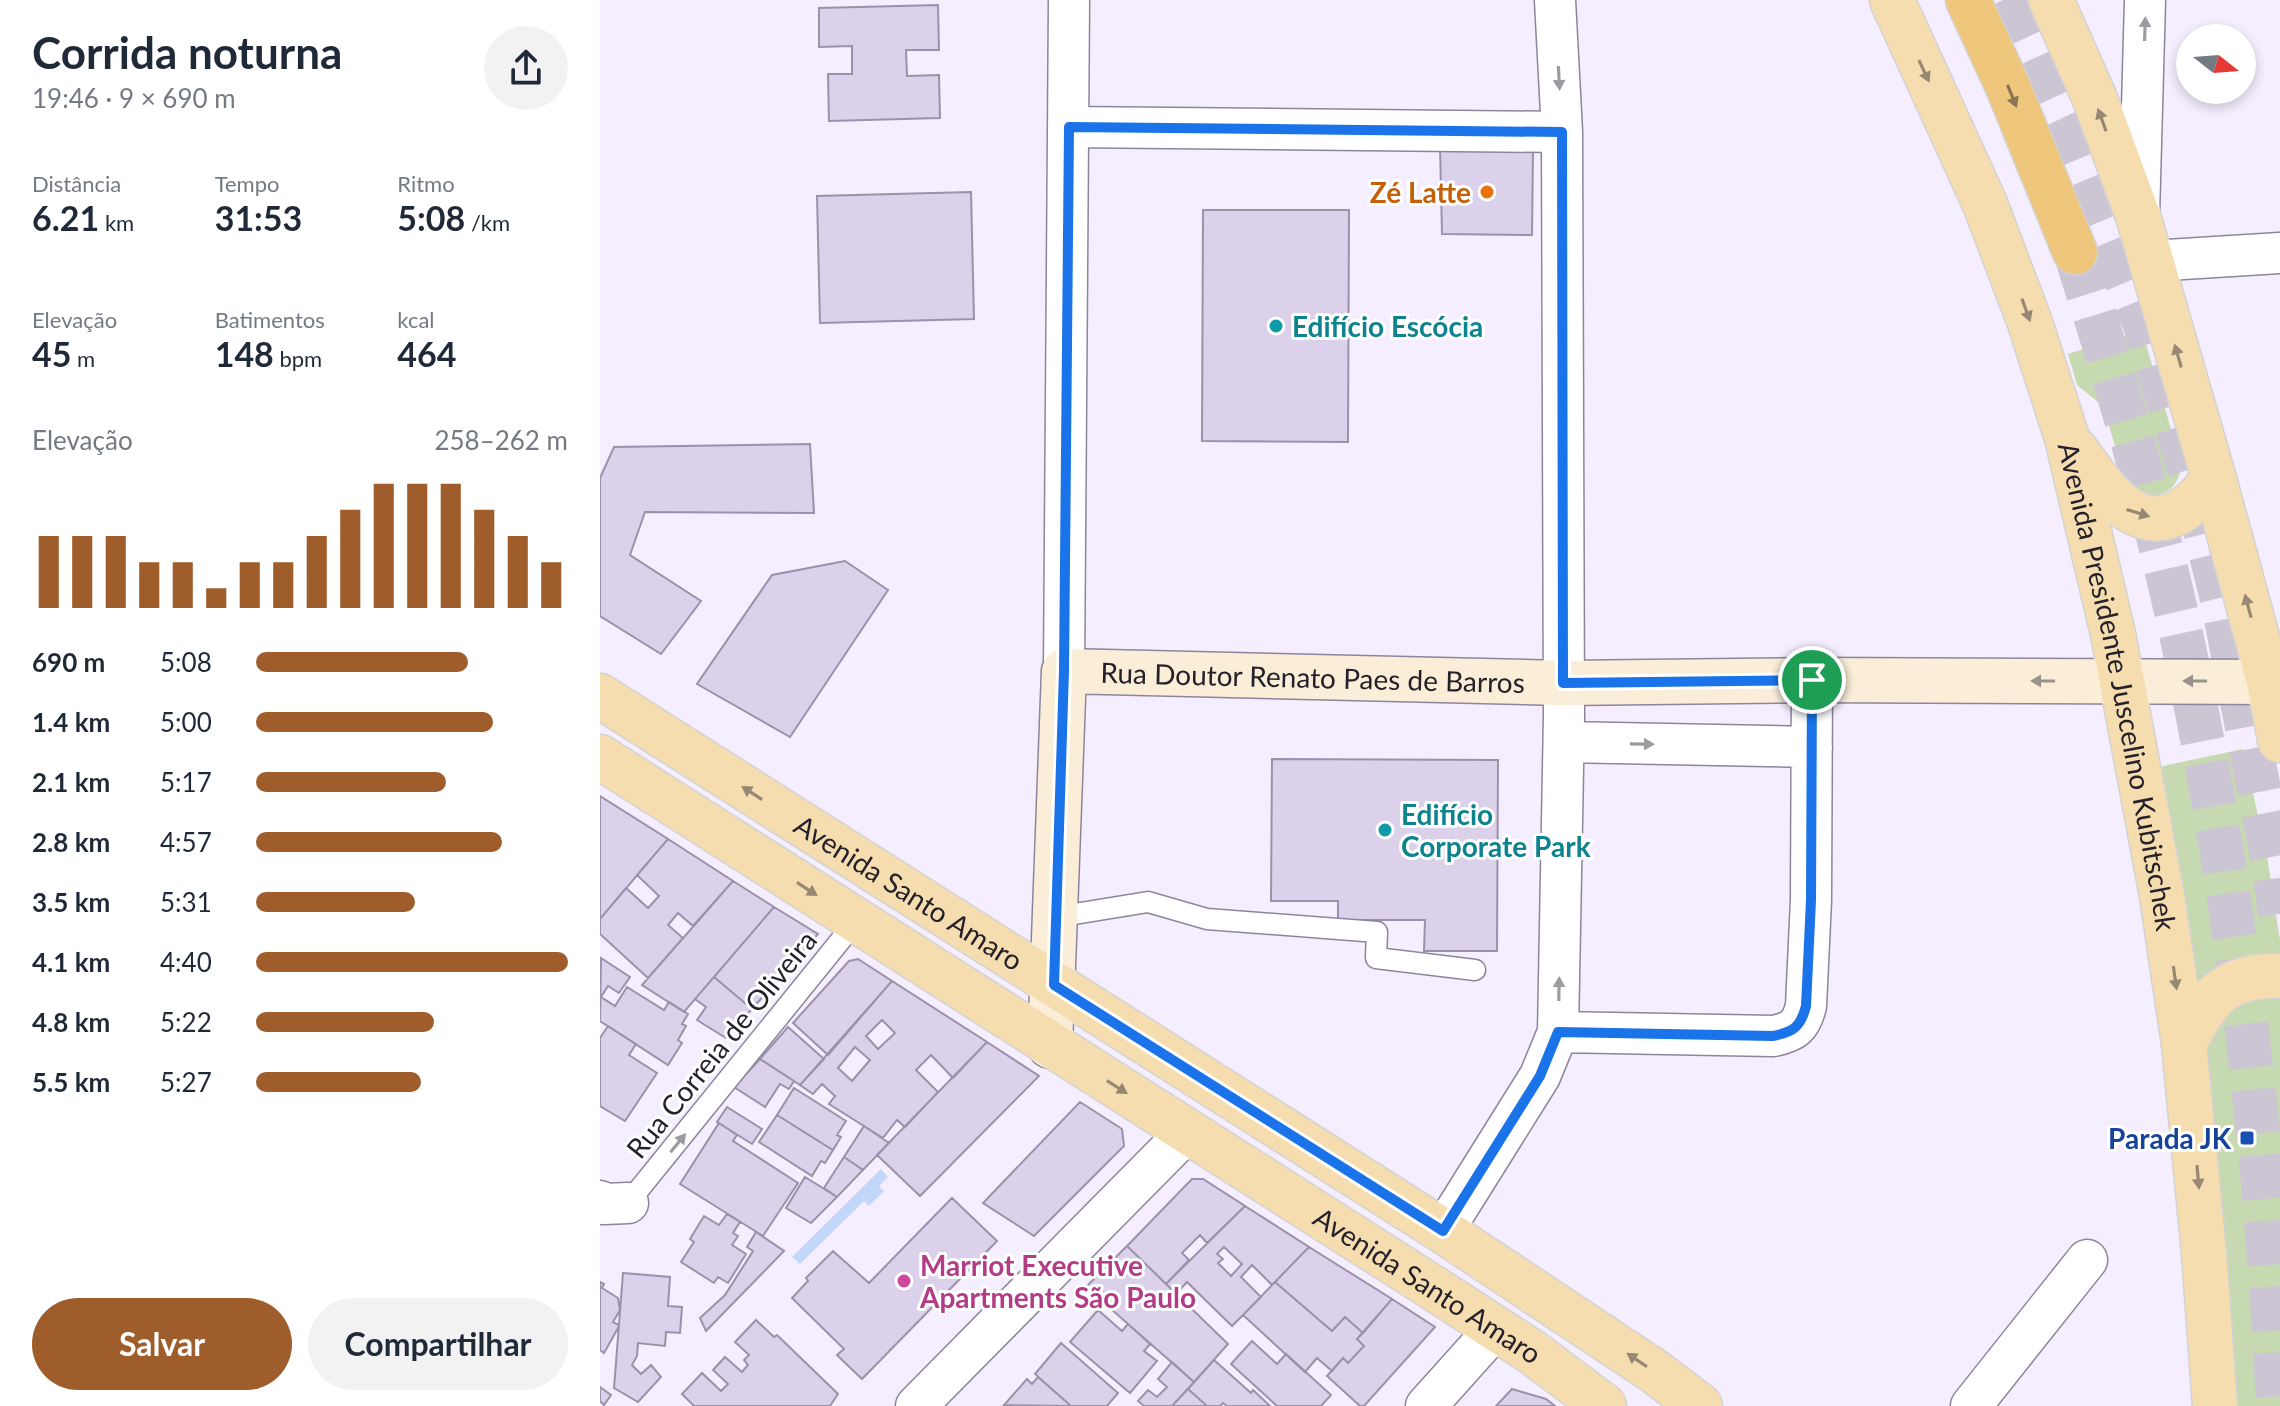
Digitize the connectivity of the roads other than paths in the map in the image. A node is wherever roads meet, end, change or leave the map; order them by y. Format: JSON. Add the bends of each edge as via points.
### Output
{"nodes":[{"id":1,"x":1069,"y":0,"type":"edge"},
{"id":2,"x":1555,"y":0,"type":"edge"},
{"id":3,"x":1892,"y":0,"type":"edge"},
{"id":4,"x":1968,"y":0,"type":"edge"},
{"id":5,"x":2051,"y":0,"type":"edge"},
{"id":6,"x":2145,"y":0,"type":"edge"},
{"id":7,"x":1069,"y":127,"type":"junction"},
{"id":8,"x":1562,"y":132,"type":"junction"},
{"id":9,"x":2139,"y":219,"type":"junction"},
{"id":10,"x":2075,"y":252,"type":"tunnel mouth"},
{"id":11,"x":2280,"y":253,"type":"edge"},
{"id":12,"x":2151,"y":261,"type":"junction"},
{"id":13,"x":2067,"y":438,"type":"junction"},
{"id":14,"x":2214,"y":479,"type":"junction"},
{"id":15,"x":1064,"y":671,"type":"junction"},
{"id":16,"x":1812,"y":680,"type":"junction"},
{"id":17,"x":2121,"y":681,"type":"junction"},
{"id":18,"x":2274,"y":682,"type":"edge"},
{"id":19,"x":1563,"y":683,"type":"junction"},
{"id":20,"x":600,"y":696,"type":"edge"},
{"id":21,"x":2280,"y":740,"type":"edge"},
{"id":22,"x":1564,"y":742,"type":"junction"},
{"id":23,"x":1812,"y":747,"type":"junction"},
{"id":24,"x":600,"y":757,"type":"edge"},
{"id":25,"x":1056,"y":917,"type":"junction"},
{"id":26,"x":857,"y":920,"type":"junction"},
{"id":27,"x":1475,"y":970,"type":"dead end"},
{"id":28,"x":2280,"y":976,"type":"edge"},
{"id":29,"x":1054,"y":985,"type":"junction"},
{"id":30,"x":1558,"y":1032,"type":"junction"},
{"id":31,"x":2184,"y":1044,"type":"junction"},
{"id":32,"x":1050,"y":1046,"type":"junction"},
{"id":33,"x":1188,"y":1131,"type":"junction"},
{"id":34,"x":614,"y":1202,"type":"edge"},
{"id":35,"x":1443,"y":1231,"type":"junction"},
{"id":36,"x":2087,"y":1260,"type":"dead end"},
{"id":37,"x":1496,"y":1328,"type":"junction"},
{"id":38,"x":916,"y":1406,"type":"edge"},
{"id":39,"x":1426,"y":1406,"type":"edge"},
{"id":40,"x":1604,"y":1406,"type":"edge"},
{"id":41,"x":1700,"y":1406,"type":"edge"},
{"id":42,"x":1971,"y":1406,"type":"edge"},
{"id":43,"x":2215,"y":1406,"type":"edge"}],
"edges":[{"from":1,"to":7,"type":"street"},
{"from":2,"to":8,"type":"street","one_way":true},
{"from":3,"to":13,"type":"main road","name":"Avenida Presidente Juscelino Kubitschek","one_way":true,"via":[[1985,204]]},
{"from":4,"to":10,"type":"highway","one_way":true},
{"from":9,"to":5,"type":"main road","one_way":true},
{"from":9,"to":6,"type":"street","one_way":true},
{"from":7,"to":8,"type":"street"},
{"from":7,"to":15,"type":"street"},
{"from":8,"to":19,"type":"street"},
{"from":9,"to":12,"type":"main road"},
{"from":11,"to":12,"type":"street"},
{"from":14,"to":12,"type":"main road","one_way":true},
{"from":13,"to":14,"type":"main road","one_way":true,"via":[[2112,498],[2143,517],[2163,518],[2180,511]]},
{"from":13,"to":17,"type":"main road","name":"Avenida Presidente Juscelino Kubitschek"},
{"from":18,"to":14,"type":"main road","one_way":true},
{"from":15,"to":19,"type":"street","name":"Rua Doutor Renato Paes de Barros"},
{"from":15,"to":25,"type":"street"},
{"from":17,"to":16,"type":"street","name":"Rua Doutor Renato Paes de Barros","one_way":true},
{"from":16,"to":19,"type":"street","name":"Rua Doutor Renato Paes de Barros"},
{"from":16,"to":23,"type":"street"},
{"from":18,"to":17,"type":"street","name":"Rua Doutor Renato Paes de Barros","one_way":true},
{"from":17,"to":31,"type":"main road","name":"Avenida Presidente Juscelino Kubitschek","one_way":true},
{"from":18,"to":21,"type":"main road"},
{"from":19,"to":22,"type":"street"},
{"from":29,"to":20,"type":"main road","name":"Avenida Santo Amaro","one_way":true},
{"from":22,"to":23,"type":"street","one_way":true},
{"from":30,"to":22,"type":"street","one_way":true},
{"from":23,"to":30,"type":"street","via":[[1806,1006],[1793,1032]]},
{"from":24,"to":26,"type":"main road","name":"Avenida Santo Amaro","one_way":true},
{"from":25,"to":27,"type":"lane","via":[[1148,902],[1207,919],[1377,932],[1376,958]]},
{"from":25,"to":29,"type":"street"},
{"from":26,"to":32,"type":"main road","name":"Avenida Santo Amaro"},
{"from":34,"to":26,"type":"lane","name":"Rua Correia de Oliveira","one_way":true},
{"from":28,"to":31,"type":"main road","via":[[2241,979],[2221,989],[2201,1011]]},
{"from":29,"to":32,"type":"street"},
{"from":29,"to":35,"type":"main road","name":"Avenida Santo Amaro"},
{"from":30,"to":35,"type":"street","via":[[1540,1076]]},
{"from":31,"to":43,"type":"main road","name":"Avenida Presidente Juscelino Kubitschek","one_way":true},
{"from":32,"to":33,"type":"main road","name":"Avenida Santo Amaro","one_way":true},
{"from":33,"to":37,"type":"main road","name":"Avenida Santo Amaro"},
{"from":33,"to":38,"type":"street"},
{"from":41,"to":35,"type":"main road","name":"Avenida Santo Amaro","one_way":true},
{"from":36,"to":42,"type":"street"},
{"from":37,"to":39,"type":"street"},
{"from":37,"to":40,"type":"main road","name":"Avenida Santo Amaro"}]}
